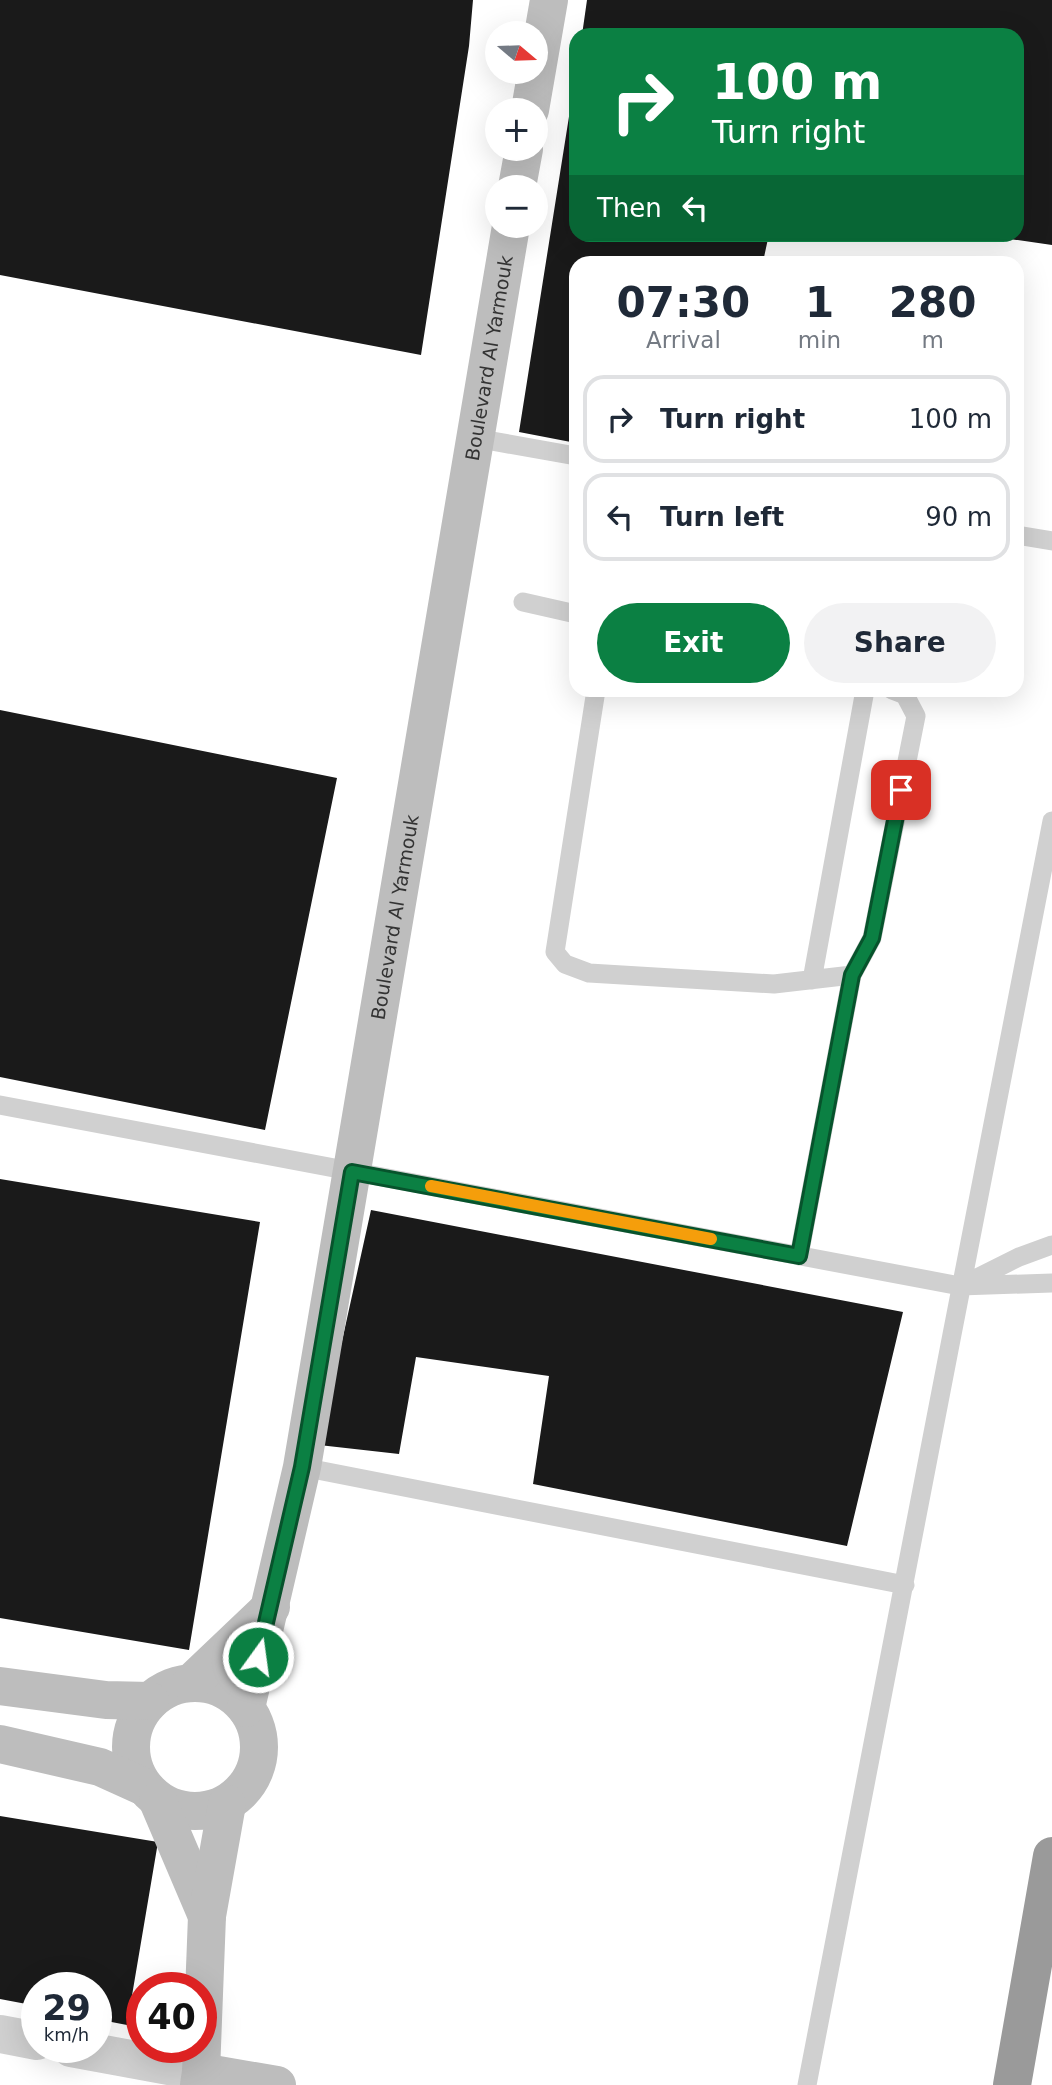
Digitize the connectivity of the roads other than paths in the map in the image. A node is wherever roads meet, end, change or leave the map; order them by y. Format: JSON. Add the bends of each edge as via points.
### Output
{"nodes":[{"id":1,"x":548,"y":0,"type":"edge"},
{"id":2,"x":532,"y":98,"type":"edge"},
{"id":3,"x":509,"y":238,"type":"edge"},
{"id":4,"x":475,"y":438,"type":"junction"},
{"id":5,"x":569,"y":455,"type":"edge"},
{"id":6,"x":1024,"y":536,"type":"edge"},
{"id":7,"x":1052,"y":541,"type":"edge"},
{"id":8,"x":523,"y":602,"type":"dead end"},
{"id":9,"x":569,"y":612,"type":"edge"},
{"id":10,"x":595,"y":697,"type":"edge"},
{"id":11,"x":864,"y":697,"type":"edge"},
{"id":12,"x":906,"y":697,"type":"edge"},
{"id":13,"x":1052,"y":821,"type":"edge"},
{"id":14,"x":852,"y":975,"type":"junction"},
{"id":15,"x":812,"y":980,"type":"junction"},
{"id":16,"x":0,"y":1105,"type":"edge"},
{"id":17,"x":352,"y":1172,"type":"junction"},
{"id":18,"x":1052,"y":1245,"type":"edge"},
{"id":19,"x":799,"y":1256,"type":"junction"},
{"id":20,"x":1052,"y":1283,"type":"edge"},
{"id":21,"x":960,"y":1286,"type":"junction"},
{"id":22,"x":302,"y":1467,"type":"junction"},
{"id":23,"x":905,"y":1585,"type":"junction"},
{"id":24,"x":271,"y":1607,"type":"junction"},
{"id":25,"x":191,"y":1682,"type":"junction"},
{"id":26,"x":0,"y":1686,"type":"edge"},
{"id":27,"x":150,"y":1701,"type":"junction"},
{"id":28,"x":246,"y":1708,"type":"junction"},
{"id":29,"x":0,"y":1744,"type":"edge"},
{"id":30,"x":150,"y":1793,"type":"junction"},
{"id":31,"x":227,"y":1804,"type":"junction"},
{"id":32,"x":1052,"y":1856,"type":"edge"},
{"id":33,"x":207,"y":1916,"type":"junction"},
{"id":34,"x":0,"y":2034,"type":"edge"},
{"id":35,"x":21,"y":2038,"type":"edge"},
{"id":36,"x":112,"y":2058,"type":"edge"},
{"id":37,"x":200,"y":2079,"type":"edge"},
{"id":38,"x":277,"y":2085,"type":"edge"},
{"id":39,"x":807,"y":2085,"type":"edge"},
{"id":40,"x":1012,"y":2085,"type":"edge"}],
"edges":[{"from":1,"to":2,"type":"street"},
{"from":3,"to":4,"type":"street","name":"Boulevard Al Yarmouk"},
{"from":4,"to":5,"type":"lane"},
{"from":4,"to":17,"type":"street","name":"Boulevard Al Yarmouk"},
{"from":6,"to":7,"type":"lane"},
{"from":8,"to":9,"type":"lane"},
{"from":10,"to":15,"type":"lane","via":[[555,952],[565,964],[589,974],[774,984]]},
{"from":11,"to":15,"type":"lane"},
{"from":12,"to":14,"type":"lane","via":[[916,716],[872,938]]},
{"from":13,"to":21,"type":"lane"},
{"from":14,"to":15,"type":"lane"},
{"from":14,"to":19,"type":"lane"},
{"from":16,"to":17,"type":"lane"},
{"from":17,"to":19,"type":"lane"},
{"from":17,"to":22,"type":"street","name":"Boulevard Al Yarmouk"},
{"from":18,"to":21,"type":"lane"},
{"from":19,"to":21,"type":"lane"},
{"from":20,"to":21,"type":"lane"},
{"from":21,"to":23,"type":"lane"},
{"from":22,"to":23,"type":"lane"},
{"from":22,"to":24,"type":"street","name":"Boulevard Al Yarmouk"},
{"from":23,"to":39,"type":"lane"},
{"from":24,"to":25,"type":"street"},
{"from":24,"to":28,"type":"street","name":"Boulevard Al Yarmouk"},
{"from":25,"to":27,"type":"street","via":[[168,1688]]},
{"from":25,"to":28,"type":"street","via":[[230,1693]]},
{"from":26,"to":27,"type":"street","via":[[84,1698]]},
{"from":27,"to":30,"type":"street","via":[[136,1720],[131,1742],[133,1765]]},
{"from":28,"to":31,"type":"street","via":[[260,1746],[257,1767],[245,1788]]},
{"from":29,"to":30,"type":"street","via":[[100,1767]]},
{"from":30,"to":31,"type":"street","via":[[181,1811],[204,1812]]},
{"from":30,"to":33,"type":"street"},
{"from":31,"to":33,"type":"street"},
{"from":32,"to":40,"type":"highway"},
{"from":33,"to":37,"type":"street"},
{"from":34,"to":35,"type":"street"},
{"from":36,"to":37,"type":"street"},
{"from":37,"to":38,"type":"street"}]}
